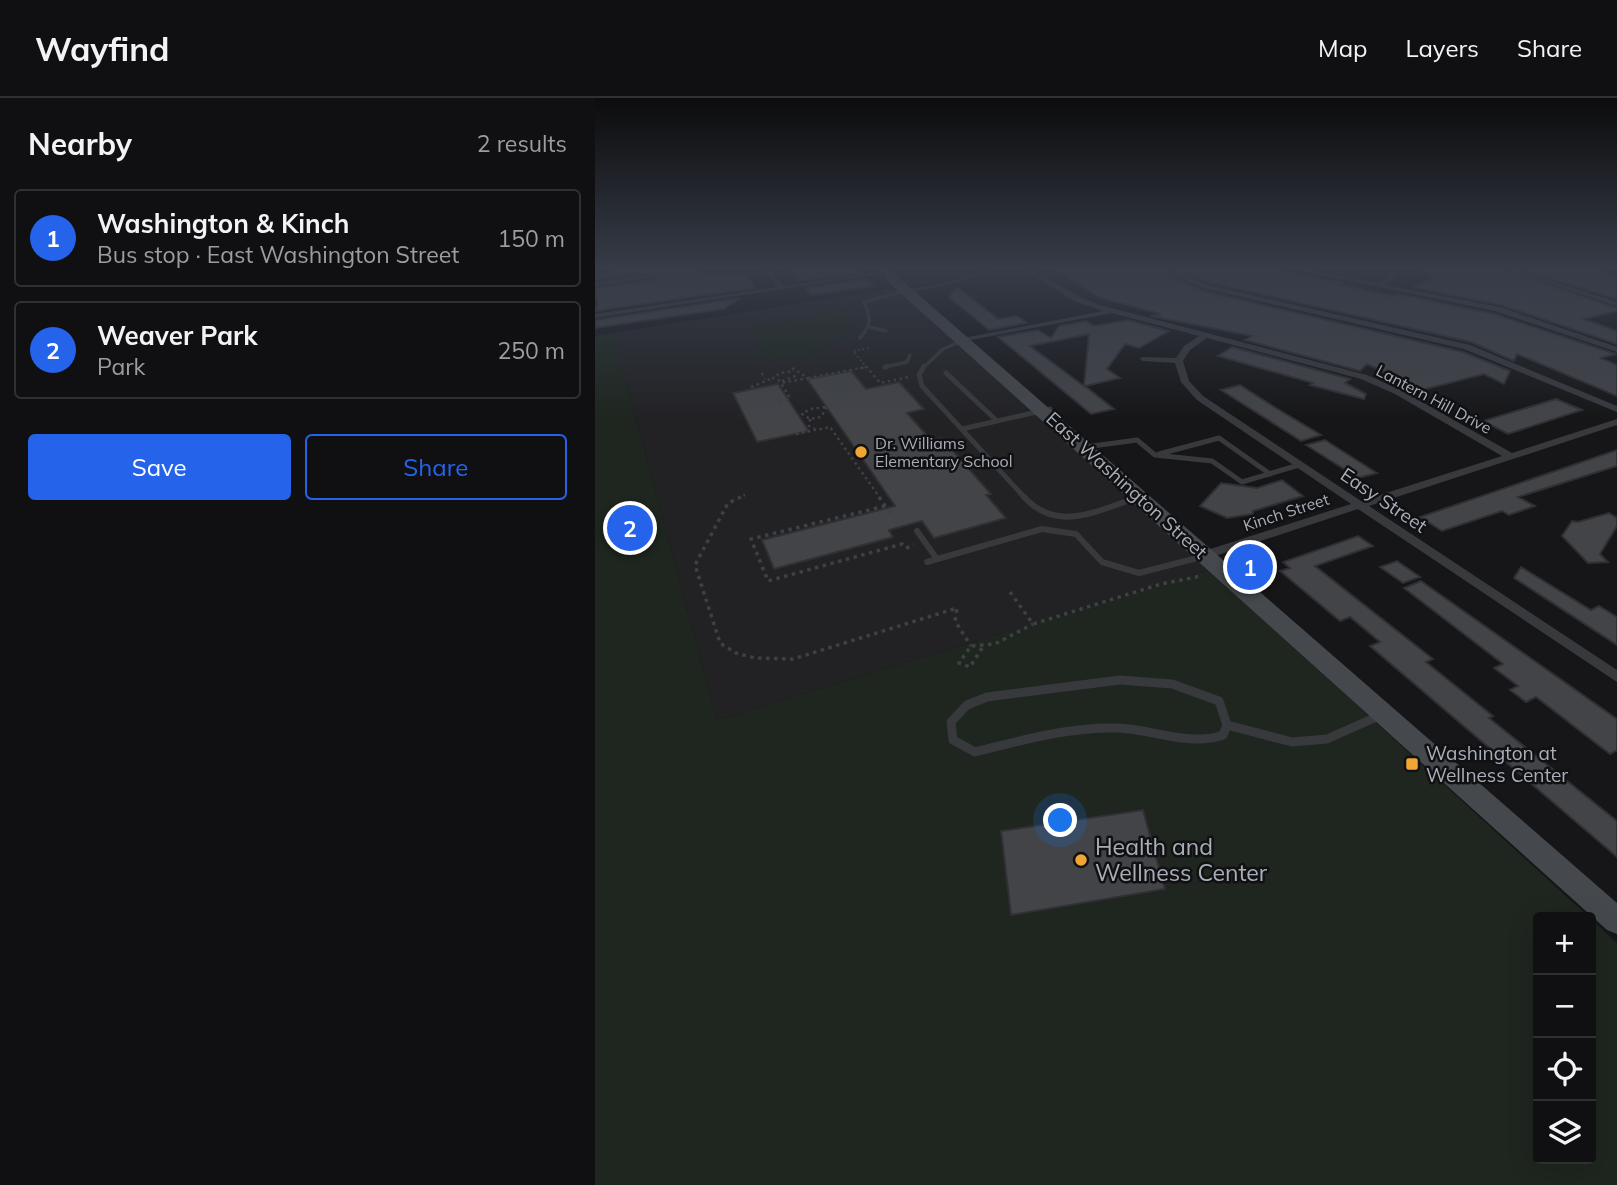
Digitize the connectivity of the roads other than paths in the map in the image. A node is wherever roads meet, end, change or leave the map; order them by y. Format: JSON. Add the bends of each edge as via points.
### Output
{"nodes":[{"id":1,"x":871,"y":319,"type":"edge"},
{"id":2,"x":941,"y":319,"type":"edge"},
{"id":3,"x":1074,"y":319,"type":"edge"},
{"id":4,"x":1143,"y":319,"type":"edge"},
{"id":5,"x":1344,"y":319,"type":"edge"},
{"id":6,"x":1529,"y":319,"type":"edge"},
{"id":7,"x":869,"y":327,"type":"junction"},
{"id":8,"x":886,"y":331,"type":"dead end"},
{"id":9,"x":1206,"y":335,"type":"junction"},
{"id":10,"x":860,"y":338,"type":"dead end"},
{"id":11,"x":966,"y":340,"type":"junction"},
{"id":12,"x":1617,"y":350,"type":"edge"},
{"id":13,"x":910,"y":355,"type":"dead end"},
{"id":14,"x":1143,"y":359,"type":"dead end"},
{"id":15,"x":1179,"y":361,"type":"junction"},
{"id":16,"x":885,"y":367,"type":"dead end"},
{"id":17,"x":946,"y":373,"type":"dead end"},
{"id":18,"x":1617,"y":409,"type":"edge"},
{"id":19,"x":1047,"y":410,"type":"junction"},
{"id":20,"x":997,"y":421,"type":"junction"},
{"id":21,"x":1617,"y":422,"type":"edge"},
{"id":22,"x":962,"y":429,"type":"junction"},
{"id":23,"x":1088,"y":446,"type":"junction"},
{"id":24,"x":1155,"y":455,"type":"junction"},
{"id":25,"x":1510,"y":456,"type":"junction"},
{"id":26,"x":1300,"y":464,"type":"junction"},
{"id":27,"x":1270,"y":474,"type":"junction"},
{"id":28,"x":1137,"y":497,"type":"junction"},
{"id":29,"x":1359,"y":505,"type":"junction"},
{"id":30,"x":917,"y":531,"type":"dead end"},
{"id":31,"x":937,"y":559,"type":"junction"},
{"id":32,"x":1208,"y":561,"type":"junction"},
{"id":33,"x":927,"y":562,"type":"dead end"},
{"id":34,"x":1617,"y":677,"type":"edge"},
{"id":35,"x":1385,"y":714,"type":"junction"},
{"id":36,"x":1227,"y":725,"type":"junction"},
{"id":37,"x":1617,"y":904,"type":"edge"},
{"id":38,"x":1617,"y":921,"type":"edge"}],
"edges":[{"from":1,"to":7,"type":"lane"},
{"from":2,"to":11,"type":"main road","name":"East Washington Street"},
{"from":3,"to":11,"type":"street"},
{"from":4,"to":9,"type":"street","name":"Lantern Hill Drive"},
{"from":5,"to":18,"type":"street","via":[[1467,347]]},
{"from":6,"to":12,"type":"street"},
{"from":7,"to":8,"type":"lane"},
{"from":7,"to":10,"type":"lane"},
{"from":9,"to":15,"type":"street","via":[[1187,348]]},
{"from":9,"to":25,"type":"street","name":"Lantern Hill Drive","via":[[1372,380]]},
{"from":11,"to":19,"type":"main road","name":"East Washington Street"},
{"from":11,"to":22,"type":"lane","via":[[937,352],[919,374],[922,386]]},
{"from":13,"to":16,"type":"lane","via":[[907,362]]},
{"from":14,"to":15,"type":"street"},
{"from":15,"to":26,"type":"street","name":"Easy Street","via":[[1185,382],[1200,398]]},
{"from":17,"to":20,"type":"lane"},
{"from":19,"to":20,"type":"lane"},
{"from":19,"to":23,"type":"main road","name":"East Washington Street"},
{"from":20,"to":22,"type":"lane"},
{"from":21,"to":25,"type":"street","name":"Kinch Street"},
{"from":22,"to":28,"type":"lane","via":[[1037,511],[1068,517]]},
{"from":23,"to":24,"type":"lane","via":[[1137,440]]},
{"from":23,"to":28,"type":"main road","name":"East Washington Street"},
{"from":23,"to":32,"type":"main road","name":"East Washington Street"},
{"from":24,"to":27,"type":"lane","via":[[1212,461],[1242,482]]},
{"from":24,"to":27,"type":"lane","via":[[1219,438]]},
{"from":25,"to":29,"type":"street","name":"Kinch Street"},
{"from":26,"to":27,"type":"lane"},
{"from":26,"to":29,"type":"street","name":"Easy Street"},
{"from":28,"to":32,"type":"main road","name":"East Washington Street"},
{"from":29,"to":32,"type":"street","name":"Kinch Street"},
{"from":29,"to":34,"type":"street","name":"Easy Street"},
{"from":30,"to":31,"type":"lane"},
{"from":31,"to":32,"type":"lane","via":[[1042,529],[1076,534],[1102,562],[1139,573]]},
{"from":31,"to":33,"type":"lane"},
{"from":32,"to":35,"type":"main road","name":"East Washington Street"},
{"from":32,"to":37,"type":"main road","name":"East Washington Street"},
{"from":35,"to":36,"type":"lane","via":[[1327,738],[1292,742]]},
{"from":35,"to":38,"type":"main road","name":"East Washington Street"},
{"from":36,"to":36,"type":"lane","via":[[1219,701],[1200,690],[1136,680],[1070,683],[985,698],[969,703],[951,722],[953,740],[975,752],[1062,730],[1120,729],[1206,741],[1223,735]]}]}
